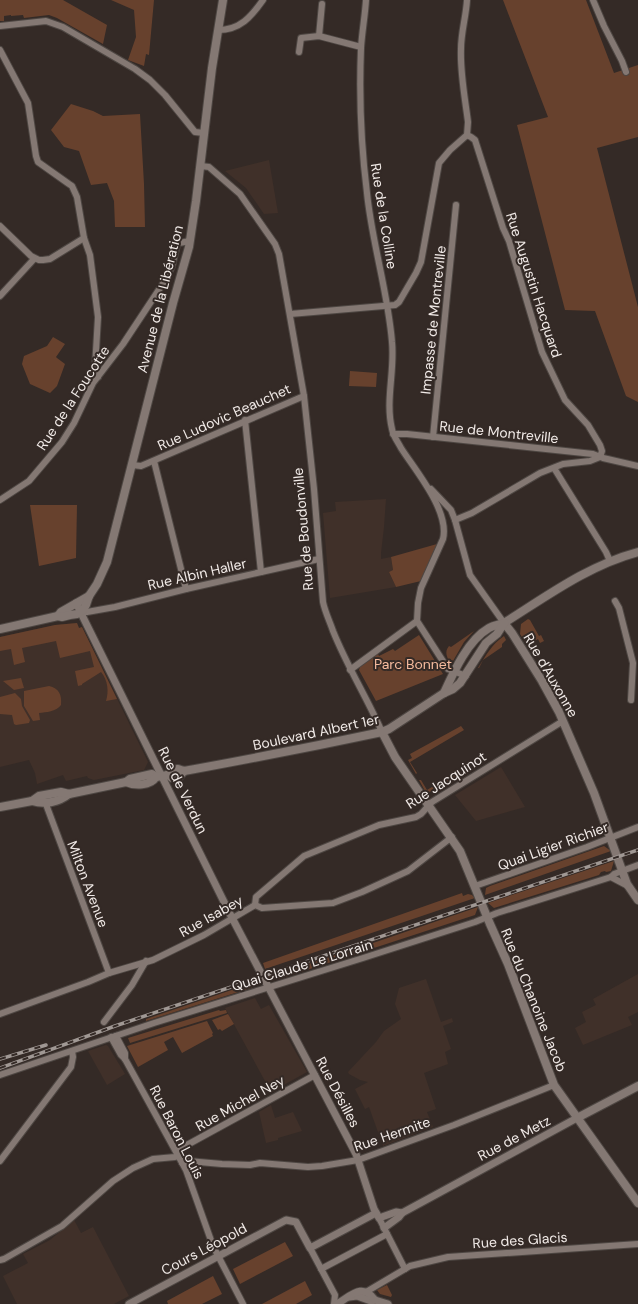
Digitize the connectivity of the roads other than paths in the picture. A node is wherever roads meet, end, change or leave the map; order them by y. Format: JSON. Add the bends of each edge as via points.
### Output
{"nodes":[{"id":1,"x":224,"y":0,"type":"edge"},
{"id":2,"x":263,"y":0,"type":"edge"},
{"id":3,"x":366,"y":0,"type":"edge"},
{"id":4,"x":467,"y":0,"type":"edge"},
{"id":5,"x":593,"y":0,"type":"edge"},
{"id":6,"x":322,"y":4,"type":"dead end"},
{"id":7,"x":0,"y":26,"type":"edge"},
{"id":8,"x":218,"y":30,"type":"junction"},
{"id":9,"x":319,"y":36,"type":"junction"},
{"id":10,"x":361,"y":47,"type":"junction"},
{"id":11,"x":0,"y":50,"type":"edge"},
{"id":12,"x":299,"y":52,"type":"dead end"},
{"id":13,"x":626,"y":72,"type":"dead end"},
{"id":14,"x":204,"y":133,"type":"junction"},
{"id":15,"x":467,"y":135,"type":"junction"},
{"id":16,"x":201,"y":166,"type":"junction"},
{"id":17,"x":456,"y":205,"type":"dead end"},
{"id":18,"x":0,"y":226,"type":"edge"},
{"id":19,"x":84,"y":238,"type":"junction"},
{"id":20,"x":190,"y":241,"type":"junction"},
{"id":21,"x":34,"y":259,"type":"junction"},
{"id":22,"x":0,"y":296,"type":"edge"},
{"id":23,"x":388,"y":306,"type":"junction"},
{"id":24,"x":290,"y":314,"type":"junction"},
{"id":25,"x":98,"y":377,"type":"junction"},
{"id":26,"x":304,"y":396,"type":"junction"},
{"id":27,"x":245,"y":420,"type":"junction"},
{"id":28,"x":393,"y":434,"type":"junction"},
{"id":29,"x":434,"y":437,"type":"junction"},
{"id":30,"x":600,"y":457,"type":"junction"},
{"id":31,"x":154,"y":461,"type":"junction"},
{"id":32,"x":132,"y":465,"type":"junction"},
{"id":33,"x":638,"y":466,"type":"edge"},
{"id":34,"x":554,"y":468,"type":"junction"},
{"id":35,"x":427,"y":485,"type":"junction"},
{"id":36,"x":0,"y":500,"type":"edge"},
{"id":37,"x":446,"y":503,"type":"junction"},
{"id":38,"x":438,"y":507,"type":"junction"},
{"id":39,"x":455,"y":520,"type":"junction"},
{"id":40,"x":638,"y":552,"type":"edge"},
{"id":41,"x":319,"y":559,"type":"junction"},
{"id":42,"x":610,"y":561,"type":"junction"},
{"id":43,"x":261,"y":572,"type":"junction"},
{"id":44,"x":186,"y":589,"type":"junction"},
{"id":45,"x":89,"y":596,"type":"junction"},
{"id":46,"x":615,"y":601,"type":"dead end"},
{"id":47,"x":76,"y":603,"type":"junction"},
{"id":48,"x":81,"y":612,"type":"junction"},
{"id":49,"x":58,"y":616,"type":"junction"},
{"id":50,"x":417,"y":622,"type":"junction"},
{"id":51,"x":504,"y":623,"type":"junction"},
{"id":52,"x":0,"y":629,"type":"edge"},
{"id":53,"x":350,"y":670,"type":"junction"},
{"id":54,"x":454,"y":672,"type":"junction"},
{"id":55,"x":466,"y":676,"type":"junction"},
{"id":56,"x":638,"y":691,"type":"edge"},
{"id":57,"x":444,"y":693,"type":"junction"},
{"id":58,"x":631,"y":694,"type":"junction"},
{"id":59,"x":631,"y":700,"type":"dead end"},
{"id":60,"x":563,"y":721,"type":"junction"},
{"id":61,"x":382,"y":732,"type":"junction"},
{"id":62,"x":162,"y":776,"type":"junction"},
{"id":63,"x":70,"y":794,"type":"junction"},
{"id":64,"x":32,"y":801,"type":"junction"},
{"id":65,"x":47,"y":803,"type":"junction"},
{"id":66,"x":428,"y":805,"type":"junction"},
{"id":67,"x":0,"y":807,"type":"edge"},
{"id":68,"x":638,"y":827,"type":"edge"},
{"id":69,"x":452,"y":837,"type":"junction"},
{"id":70,"x":611,"y":838,"type":"junction"},
{"id":71,"x":638,"y":865,"type":"edge"},
{"id":72,"x":622,"y":871,"type":"junction"},
{"id":73,"x":611,"y":877,"type":"junction"},
{"id":74,"x":475,"y":886,"type":"junction"},
{"id":75,"x":628,"y":886,"type":"junction"},
{"id":76,"x":638,"y":900,"type":"edge"},
{"id":77,"x":255,"y":905,"type":"junction"},
{"id":78,"x":487,"y":917,"type":"junction"},
{"id":79,"x":233,"y":919,"type":"junction"},
{"id":80,"x":146,"y":962,"type":"junction"},
{"id":81,"x":109,"y":973,"type":"junction"},
{"id":82,"x":268,"y":988,"type":"junction"},
{"id":83,"x":0,"y":1014,"type":"edge"},
{"id":84,"x":104,"y":1022,"type":"dead end"},
{"id":85,"x":114,"y":1037,"type":"junction"},
{"id":86,"x":72,"y":1051,"type":"junction"},
{"id":87,"x":315,"y":1075,"type":"junction"},
{"id":88,"x":0,"y":1076,"type":"edge"},
{"id":89,"x":554,"y":1085,"type":"junction"},
{"id":90,"x":638,"y":1086,"type":"edge"},
{"id":91,"x":577,"y":1118,"type":"junction"},
{"id":92,"x":177,"y":1153,"type":"junction"},
{"id":93,"x":358,"y":1160,"type":"junction"},
{"id":94,"x":0,"y":1161,"type":"edge"},
{"id":95,"x":182,"y":1163,"type":"junction"},
{"id":96,"x":638,"y":1204,"type":"edge"},
{"id":97,"x":402,"y":1213,"type":"junction"},
{"id":98,"x":377,"y":1215,"type":"junction"},
{"id":99,"x":385,"y":1231,"type":"junction"},
{"id":100,"x":638,"y":1244,"type":"edge"},
{"id":101,"x":310,"y":1248,"type":"junction"},
{"id":102,"x":218,"y":1256,"type":"junction"},
{"id":103,"x":0,"y":1260,"type":"edge"},
{"id":104,"x":405,"y":1269,"type":"junction"},
{"id":105,"x":321,"y":1270,"type":"junction"},
{"id":106,"x":366,"y":1292,"type":"junction"},
{"id":107,"x":335,"y":1295,"type":"junction"},
{"id":108,"x":347,"y":1298,"type":"junction"},
{"id":109,"x":381,"y":1303,"type":"edge"},
{"id":110,"x":129,"y":1304,"type":"edge"},
{"id":111,"x":243,"y":1304,"type":"edge"},
{"id":112,"x":334,"y":1304,"type":"edge"},
{"id":113,"x":337,"y":1304,"type":"edge"}],
"edges":[{"from":1,"to":8,"type":"main road","name":"Avenue de la Libération"},
{"from":2,"to":8,"type":"street","via":[[242,23],[234,28]]},
{"from":3,"to":10,"type":"street","name":"Rue de la Colline"},
{"from":4,"to":15,"type":"street","via":[[461,40]]},
{"from":5,"to":13,"type":"street"},
{"from":6,"to":9,"type":"street"},
{"from":7,"to":14,"type":"street","via":[[46,21],[63,27],[135,69],[162,91],[195,132]]},
{"from":8,"to":14,"type":"main road","name":"Avenue de la Libération"},
{"from":9,"to":10,"type":"street"},
{"from":9,"to":12,"type":"street","via":[[301,38]]},
{"from":10,"to":23,"type":"street","name":"Rue de la Colline","via":[[361,129],[367,193]]},
{"from":11,"to":19,"type":"street","via":[[28,103],[37,160],[40,165],[72,186],[78,197]]},
{"from":14,"to":16,"type":"main road","name":"Avenue de la Libération"},
{"from":15,"to":23,"type":"street","via":[[439,163],[420,265],[399,302]]},
{"from":15,"to":30,"type":"street","name":"Rue Augustin Hacquard","via":[[474,140],[509,241],[542,352],[565,400],[588,425],[600,445]]},
{"from":16,"to":20,"type":"main road","name":"Avenue de la Libération"},
{"from":16,"to":24,"type":"street","name":"Rue de Boudonville","via":[[209,168],[240,194],[278,249]]},
{"from":17,"to":29,"type":"street","name":"Impasse de Montreville"},
{"from":18,"to":21,"type":"street"},
{"from":19,"to":21,"type":"street","via":[[50,259]]},
{"from":19,"to":25,"type":"street","via":[[90,255],[98,317],[95,368]]},
{"from":20,"to":25,"type":"street","name":"Rue de la Foucotte","via":[[177,245],[166,279]]},
{"from":20,"to":32,"type":"main road","name":"Avenue de la Libération"},
{"from":21,"to":22,"type":"street"},
{"from":23,"to":24,"type":"street"},
{"from":23,"to":28,"type":"street","name":"Rue de la Colline","via":[[392,342],[390,410]]},
{"from":24,"to":26,"type":"street","name":"Rue de Boudonville"},
{"from":25,"to":36,"type":"street","name":"Rue de la Foucotte","via":[[74,423],[52,454],[29,481]]},
{"from":26,"to":27,"type":"street","name":"Rue Ludovic Beauchet"},
{"from":26,"to":41,"type":"street","name":"Rue de Boudonville"},
{"from":27,"to":31,"type":"street","name":"Rue Ludovic Beauchet"},
{"from":27,"to":43,"type":"street"},
{"from":28,"to":29,"type":"street","name":"Rue de Montreville"},
{"from":28,"to":35,"type":"street"},
{"from":29,"to":30,"type":"street","name":"Rue de Montreville","via":[[593,454]]},
{"from":30,"to":33,"type":"street","name":"Rue de Montreville"},
{"from":30,"to":34,"type":"street"},
{"from":31,"to":32,"type":"street","name":"Rue Ludovic Beauchet","via":[[141,466]]},
{"from":31,"to":44,"type":"street"},
{"from":32,"to":45,"type":"main road","name":"Avenue de la Libération","via":[[107,562]]},
{"from":34,"to":39,"type":"street"},
{"from":34,"to":42,"type":"street"},
{"from":35,"to":37,"type":"street","name":"Rue d'Auxonne"},
{"from":35,"to":38,"type":"street"},
{"from":37,"to":38,"type":"street"},
{"from":37,"to":39,"type":"street","name":"Rue d'Auxonne"},
{"from":38,"to":50,"type":"street","via":[[444,536],[421,588]]},
{"from":39,"to":51,"type":"street","name":"Rue d'Auxonne","via":[[470,575]]},
{"from":40,"to":42,"type":"main road"},
{"from":41,"to":43,"type":"street","name":"Rue Albin Haller"},
{"from":41,"to":53,"type":"street","name":"Rue de Boudonville","via":[[324,607]]},
{"from":42,"to":51,"type":"main road","via":[[582,574]]},
{"from":43,"to":44,"type":"street","name":"Rue Albin Haller"},
{"from":44,"to":48,"type":"street","name":"Rue Albin Haller","via":[[120,606]]},
{"from":45,"to":47,"type":"main road"},
{"from":45,"to":48,"type":"main road","name":"Avenue de la Libération"},
{"from":46,"to":58,"type":"street","via":[[633,663]]},
{"from":47,"to":48,"type":"street","name":"Rue de Verdun"},
{"from":47,"to":49,"type":"main road"},
{"from":48,"to":49,"type":"main road"},
{"from":48,"to":62,"type":"street","name":"Rue de Verdun"},
{"from":49,"to":52,"type":"main road"},
{"from":50,"to":53,"type":"street"},
{"from":50,"to":54,"type":"street","via":[[448,669]]},
{"from":51,"to":54,"type":"main road","via":[[491,627],[475,638]]},
{"from":51,"to":55,"type":"main road","name":"Boulevard Albert 1er","via":[[482,649]]},
{"from":51,"to":60,"type":"main road","name":"Rue d'Auxonne","via":[[542,681]]},
{"from":53,"to":61,"type":"street","name":"Rue de Boudonville"},
{"from":54,"to":55,"type":"street"},
{"from":54,"to":57,"type":"main road"},
{"from":55,"to":57,"type":"main road","name":"Boulevard Albert 1er","via":[[453,690]]},
{"from":56,"to":58,"type":"street"},
{"from":57,"to":61,"type":"main road","name":"Boulevard Albert 1er","via":[[399,724]]},
{"from":58,"to":59,"type":"street"},
{"from":60,"to":66,"type":"street","name":"Rue Jacquinot"},
{"from":60,"to":70,"type":"main road","name":"Rue d'Auxonne"},
{"from":61,"to":62,"type":"main road","name":"Boulevard Albert 1er","via":[[184,771],[171,770]]},
{"from":61,"to":66,"type":"main road","name":"Rue de Boudonville","via":[[395,757]]},
{"from":62,"to":63,"type":"main road","name":"Boulevard Albert 1er","via":[[153,782],[133,786],[126,782]]},
{"from":62,"to":79,"type":"street","name":"Rue de Verdun"},
{"from":63,"to":64,"type":"main road","name":"Boulevard Albert 1er","via":[[61,792],[39,796]]},
{"from":63,"to":65,"type":"main road","name":"Boulevard Albert 1er"},
{"from":64,"to":65,"type":"main road","name":"Boulevard Albert 1er"},
{"from":64,"to":67,"type":"main road","name":"Boulevard Albert 1er"},
{"from":65,"to":81,"type":"street","name":"Milton Avenue"},
{"from":66,"to":69,"type":"main road","name":"Rue de Boudonville"},
{"from":66,"to":77,"type":"street","name":"Rue Jacquinot","via":[[416,817],[379,825],[304,856],[256,896]]},
{"from":68,"to":70,"type":"street","name":"Quai Ligier Richier"},
{"from":69,"to":74,"type":"main road","name":"Rue de Boudonville"},
{"from":69,"to":77,"type":"street","name":"Rue Isabey","via":[[408,871],[333,903],[262,908]]},
{"from":70,"to":72,"type":"main road","name":"Rue d'Auxonne"},
{"from":70,"to":74,"type":"street","name":"Quai Ligier Richier"},
{"from":71,"to":72,"type":"street","name":"Quai Claude Le Lorrain"},
{"from":72,"to":73,"type":"street","name":"Quai Claude Le Lorrain"},
{"from":72,"to":75,"type":"main road","name":"Rue d'Auxonne"},
{"from":73,"to":75,"type":"street"},
{"from":73,"to":78,"type":"street","name":"Quai Claude Le Lorrain"},
{"from":74,"to":78,"type":"main road","name":"Rue du Chanoine Jacob"},
{"from":75,"to":76,"type":"main road","name":"Rue d'Auxonne"},
{"from":77,"to":79,"type":"street","name":"Rue Isabey"},
{"from":78,"to":82,"type":"street","name":"Quai Claude Le Lorrain"},
{"from":78,"to":89,"type":"main road","name":"Rue du Chanoine Jacob","via":[[508,964]]},
{"from":79,"to":80,"type":"street","name":"Rue Isabey","via":[[169,953]]},
{"from":79,"to":82,"type":"street","name":"Rue de Verdun"},
{"from":80,"to":81,"type":"street","name":"Rue Isabey"},
{"from":80,"to":84,"type":"street"},
{"from":81,"to":83,"type":"street","name":"Rue Isabey"},
{"from":82,"to":85,"type":"street","name":"Quai Claude Le Lorrain"},
{"from":82,"to":87,"type":"street","name":"Rue Désilles"},
{"from":85,"to":86,"type":"street","name":"Quai Claude Le Lorrain"},
{"from":85,"to":92,"type":"street","name":"Rue Baron Louis","via":[[121,1055]]},
{"from":86,"to":88,"type":"street","name":"Quai Claude Le Lorrain"},
{"from":86,"to":94,"type":"street","via":[[71,1066]]},
{"from":87,"to":92,"type":"street","name":"Rue Michel Ney"},
{"from":87,"to":93,"type":"street","name":"Rue Désilles"},
{"from":89,"to":91,"type":"main road","name":"Rue du Chanoine Jacob"},
{"from":89,"to":93,"type":"street","name":"Rue Hermite"},
{"from":90,"to":91,"type":"main road","name":"Rue de Metz"},
{"from":91,"to":96,"type":"main road","name":"Rue du Chanoine Jacob"},
{"from":91,"to":97,"type":"street","name":"Rue de Metz"},
{"from":92,"to":95,"type":"street","name":"Rue Baron Louis"},
{"from":92,"to":103,"type":"street","via":[[175,1157],[153,1159],[133,1168],[113,1181],[62,1226]]},
{"from":93,"to":95,"type":"street","name":"Rue Hermite","via":[[308,1167],[188,1161]]},
{"from":93,"to":98,"type":"street","name":"Rue Désilles"},
{"from":95,"to":102,"type":"street","name":"Rue Baron Louis"},
{"from":97,"to":98,"type":"street"},
{"from":97,"to":99,"type":"street"},
{"from":98,"to":99,"type":"street"},
{"from":98,"to":101,"type":"street"},
{"from":99,"to":104,"type":"street"},
{"from":99,"to":105,"type":"street"},
{"from":100,"to":104,"type":"street","name":"Rue des Glacis","via":[[448,1257]]},
{"from":101,"to":102,"type":"street","name":"Cours Léopold","via":[[296,1222],[286,1220]]},
{"from":101,"to":105,"type":"street"},
{"from":102,"to":110,"type":"street","name":"Cours Léopold"},
{"from":102,"to":111,"type":"street","name":"Rue Baron Louis"},
{"from":104,"to":106,"type":"street","name":"Rue des Glacis"},
{"from":105,"to":107,"type":"street"},
{"from":106,"to":108,"type":"street","via":[[353,1293]]},
{"from":106,"to":109,"type":"street"},
{"from":107,"to":108,"type":"street"},
{"from":107,"to":112,"type":"street"},
{"from":108,"to":109,"type":"street","via":[[357,1296]]},
{"from":108,"to":113,"type":"street"}]}
